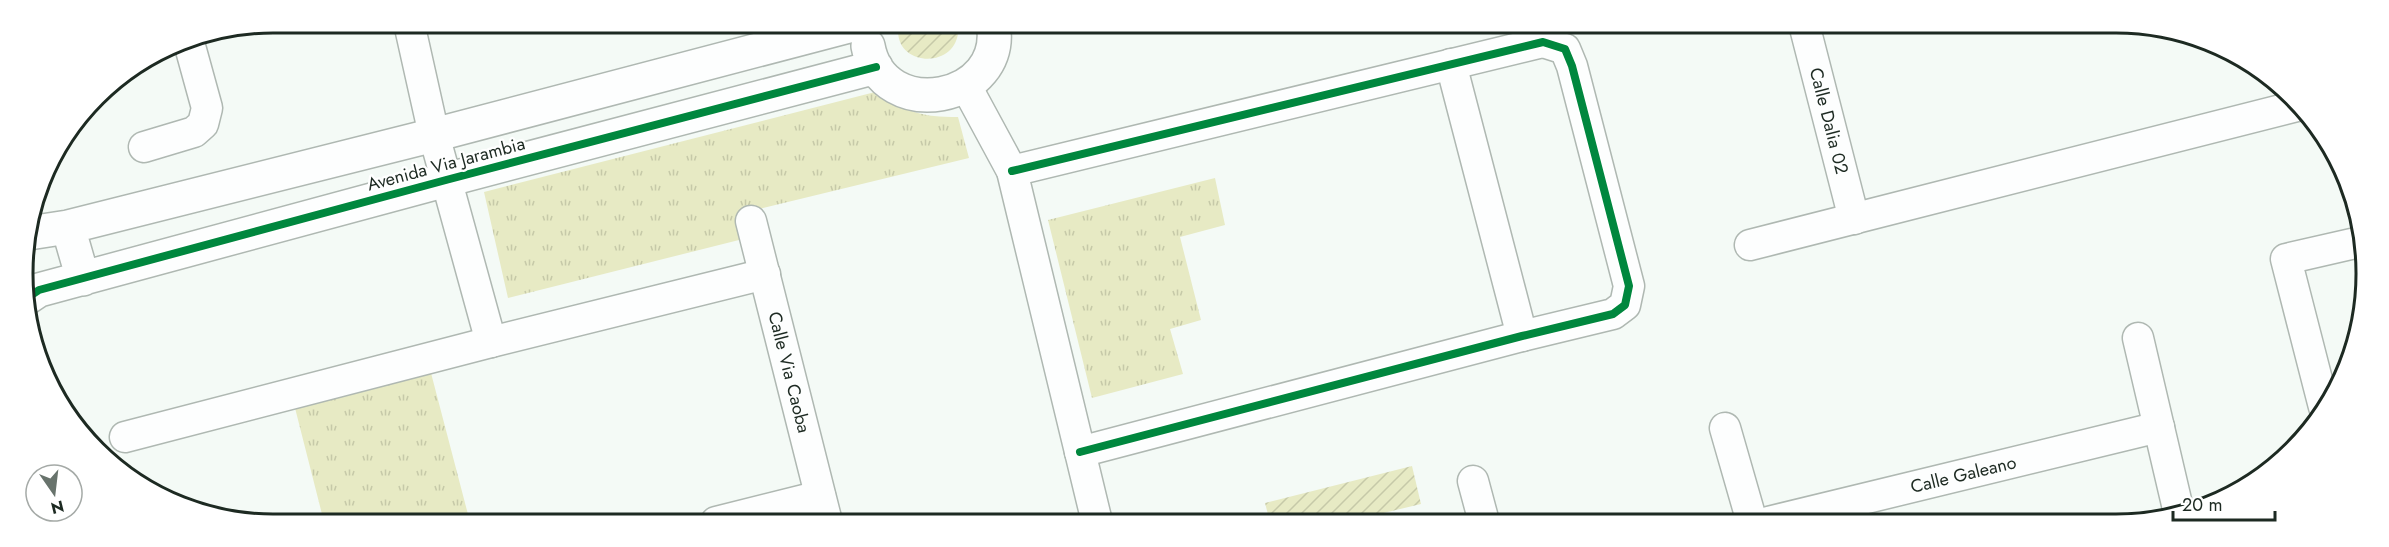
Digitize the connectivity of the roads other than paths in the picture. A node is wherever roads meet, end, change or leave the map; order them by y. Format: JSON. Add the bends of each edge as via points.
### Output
{"nodes":[{"id":1,"x":411,"y":33,"type":"edge"},
{"id":2,"x":822,"y":33,"type":"edge"},
{"id":3,"x":867,"y":33,"type":"edge"},
{"id":4,"x":994,"y":33,"type":"edge"},
{"id":5,"x":1806,"y":33,"type":"edge"},
{"id":6,"x":198,"y":45,"type":"edge"},
{"id":7,"x":1451,"y":64,"type":"junction"},
{"id":8,"x":876,"y":67,"type":"junction"},
{"id":9,"x":966,"y":86,"type":"junction"},
{"id":10,"x":2290,"y":108,"type":"edge"},
{"id":11,"x":434,"y":135,"type":"junction"},
{"id":12,"x":144,"y":147,"type":"dead end"},
{"id":13,"x":1012,"y":171,"type":"junction"},
{"id":14,"x":446,"y":180,"type":"junction"},
{"id":15,"x":1854,"y":219,"type":"junction"},
{"id":16,"x":752,"y":221,"type":"dead end"},
{"id":17,"x":68,"y":227,"type":"junction"},
{"id":18,"x":37,"y":232,"type":"edge"},
{"id":19,"x":2354,"y":243,"type":"edge"},
{"id":20,"x":1750,"y":245,"type":"dead end"},
{"id":21,"x":765,"y":274,"type":"junction"},
{"id":22,"x":83,"y":279,"type":"junction"},
{"id":23,"x":34,"y":293,"type":"edge"},
{"id":24,"x":1522,"y":336,"type":"junction"},
{"id":25,"x":2138,"y":338,"type":"dead end"},
{"id":26,"x":491,"y":342,"type":"junction"},
{"id":27,"x":2322,"y":398,"type":"edge"},
{"id":28,"x":2159,"y":427,"type":"junction"},
{"id":29,"x":1725,"y":428,"type":"dead end"},
{"id":30,"x":125,"y":437,"type":"dead end"},
{"id":31,"x":1080,"y":452,"type":"junction"},
{"id":32,"x":1473,"y":481,"type":"dead end"},
{"id":33,"x":2177,"y":506,"type":"edge"},
{"id":34,"x":823,"y":509,"type":"edge"},
{"id":35,"x":782,"y":514,"type":"edge"},
{"id":36,"x":1095,"y":514,"type":"edge"},
{"id":37,"x":1482,"y":514,"type":"edge"},
{"id":38,"x":1750,"y":514,"type":"edge"},
{"id":39,"x":1801,"y":514,"type":"edge"}],
"edges":[{"from":1,"to":11,"type":"street"},
{"from":2,"to":11,"type":"street","name":"Avenida Via Jarambia"},
{"from":3,"to":8,"type":"street"},
{"from":4,"to":9,"type":"street","via":[[991,52],[981,71]]},
{"from":5,"to":15,"type":"street","name":"Calle Dalia 02"},
{"from":6,"to":12,"type":"street","via":[[207,108],[203,124],[194,132]]},
{"from":7,"to":13,"type":"street"},
{"from":7,"to":24,"type":"street"},
{"from":7,"to":24,"type":"street","via":[[1543,42],[1565,49],[1572,66],[1629,286],[1624,304],[1613,314]]},
{"from":8,"to":9,"type":"street","via":[[889,82],[907,92],[927,96],[948,94]]},
{"from":8,"to":14,"type":"street","name":"Avenida Via Jarambia"},
{"from":9,"to":13,"type":"street"},
{"from":10,"to":15,"type":"street"},
{"from":11,"to":14,"type":"street"},
{"from":11,"to":17,"type":"street","name":"Avenida Via Jarambia"},
{"from":13,"to":31,"type":"street"},
{"from":14,"to":22,"type":"street","name":"Avenida Via Jarambia"},
{"from":14,"to":26,"type":"street"},
{"from":15,"to":20,"type":"street"},
{"from":16,"to":21,"type":"street","name":"Calle Via Caoba"},
{"from":17,"to":18,"type":"street","name":"Avenida Via Jarambia"},
{"from":17,"to":22,"type":"street"},
{"from":19,"to":27,"type":"street","via":[[2286,259]]},
{"from":21,"to":26,"type":"street"},
{"from":21,"to":34,"type":"street","name":"Calle Via Caoba"},
{"from":22,"to":23,"type":"street","name":"Avenida Via Jarambia"},
{"from":24,"to":31,"type":"street"},
{"from":25,"to":28,"type":"street"},
{"from":26,"to":30,"type":"street"},
{"from":28,"to":33,"type":"street"},
{"from":28,"to":39,"type":"street","name":"Calle Galeano"},
{"from":29,"to":38,"type":"street"},
{"from":31,"to":36,"type":"street"},
{"from":32,"to":37,"type":"street"},
{"from":34,"to":35,"type":"street"}]}
